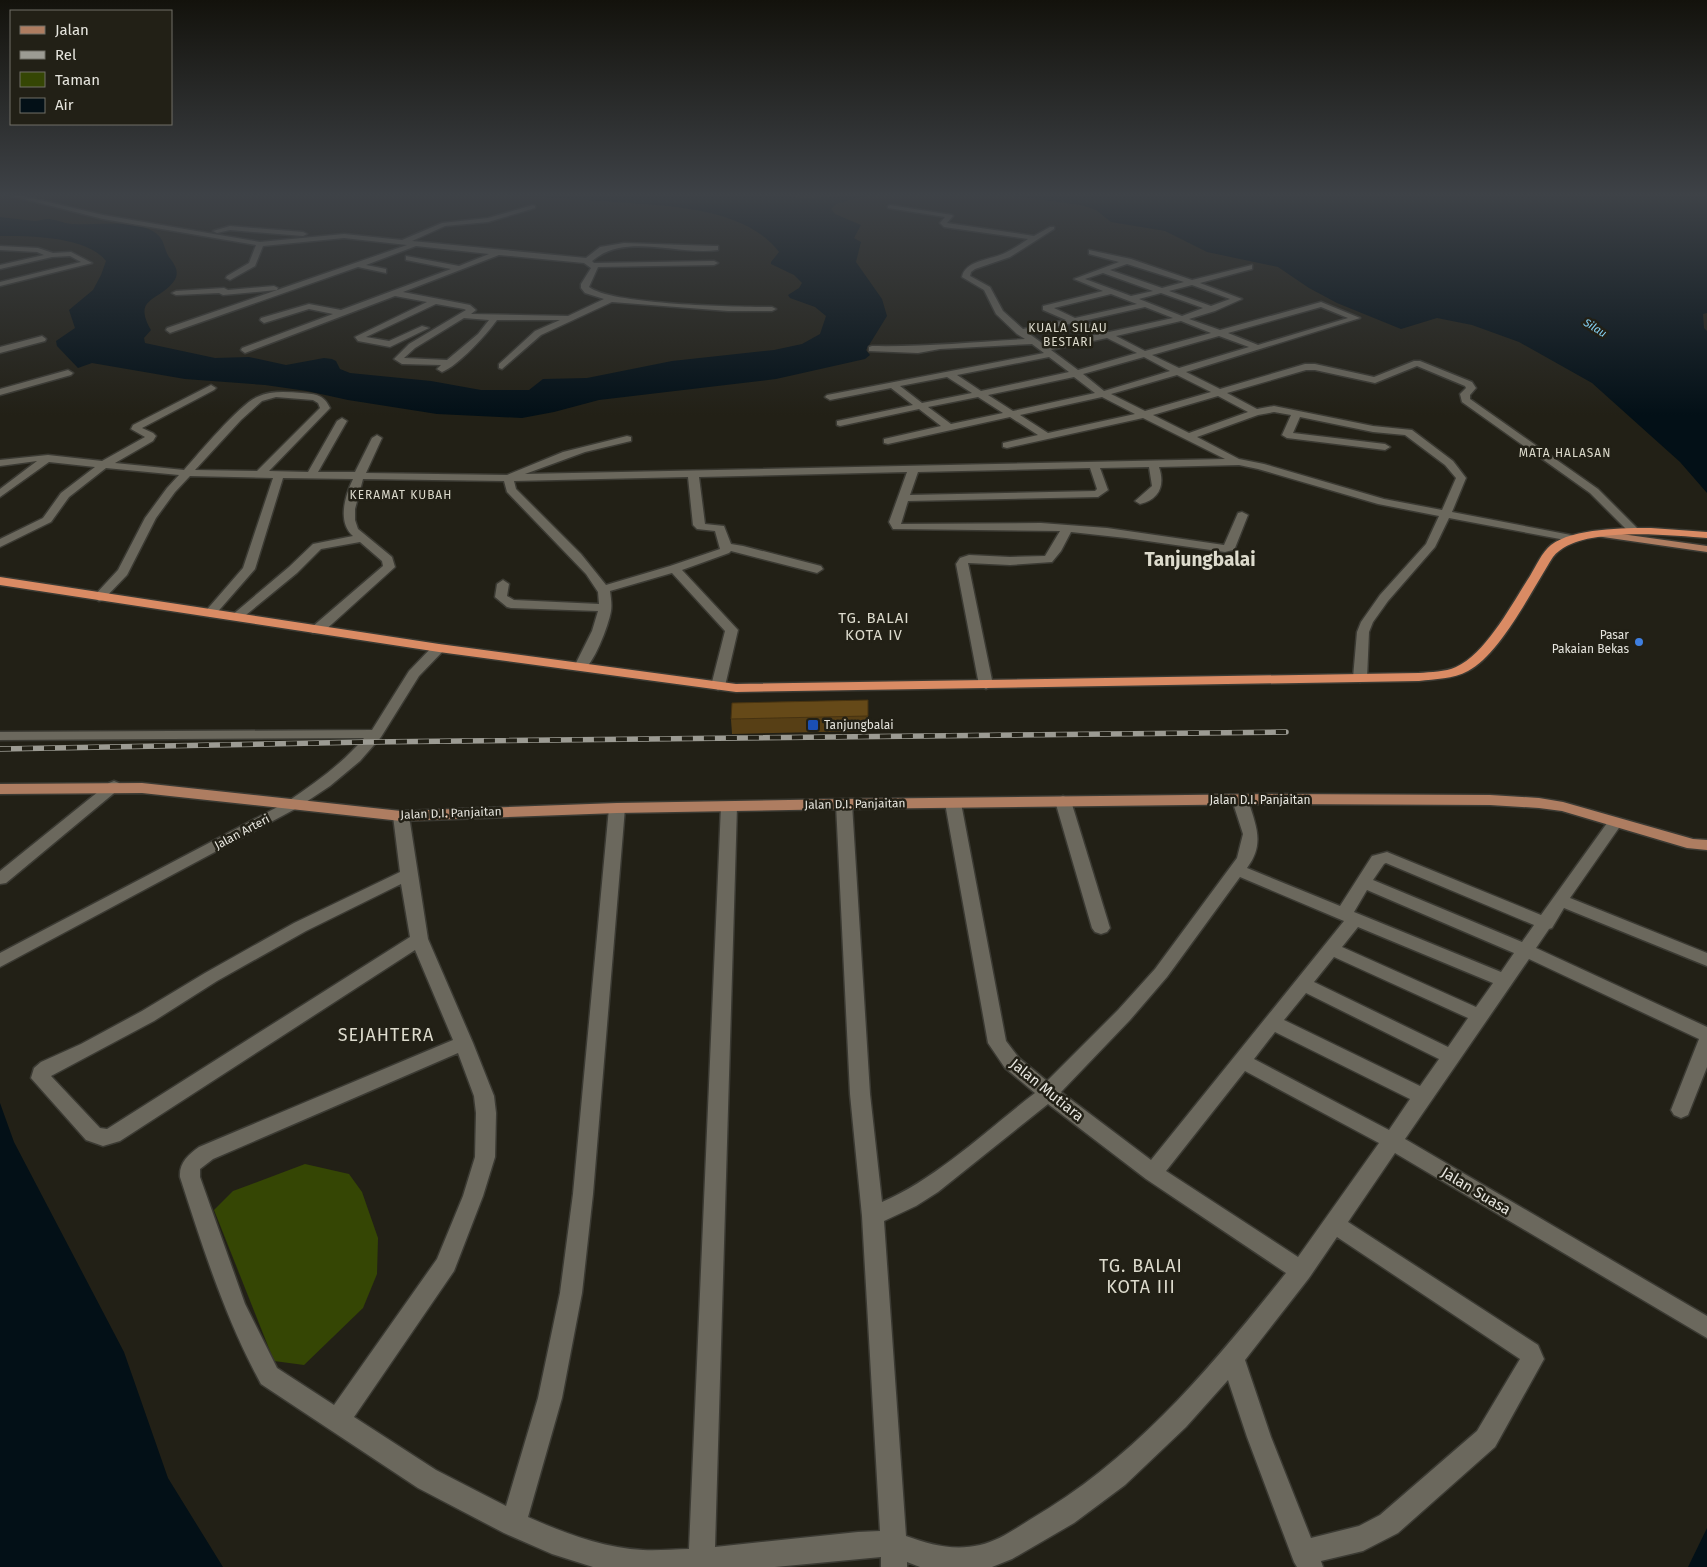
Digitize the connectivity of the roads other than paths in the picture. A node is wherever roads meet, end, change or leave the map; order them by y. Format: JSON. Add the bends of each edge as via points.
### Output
{"nodes":[{"id":1,"x":62,"y":269,"type":"edge"},
{"id":2,"x":244,"y":269,"type":"edge"},
{"id":3,"x":346,"y":269,"type":"edge"},
{"id":4,"x":375,"y":269,"type":"edge"},
{"id":5,"x":457,"y":269,"type":"edge"},
{"id":6,"x":594,"y":269,"type":"edge"},
{"id":7,"x":970,"y":269,"type":"edge"},
{"id":8,"x":1153,"y":269,"type":"edge"},
{"id":9,"x":1241,"y":269,"type":"edge"},
{"id":10,"x":1103,"y":270,"type":"joint"},
{"id":11,"x":383,"y":271,"type":"dead end"},
{"id":12,"x":230,"y":278,"type":"dead end"},
{"id":13,"x":1192,"y":282,"type":"junction"},
{"id":14,"x":0,"y":284,"type":"edge"},
{"id":15,"x":298,"y":286,"type":"junction"},
{"id":16,"x":1162,"y":290,"type":"junction"},
{"id":17,"x":1111,"y":292,"type":"junction"},
{"id":18,"x":176,"y":293,"type":"dead end"},
{"id":19,"x":394,"y":293,"type":"junction"},
{"id":20,"x":611,"y":299,"type":"junction"},
{"id":21,"x":1131,"y":299,"type":"junction"},
{"id":22,"x":435,"y":301,"type":"junction"},
{"id":23,"x":1145,"y":305,"type":"junction"},
{"id":24,"x":772,"y":309,"type":"dead end"},
{"id":25,"x":1212,"y":309,"type":"junction"},
{"id":26,"x":465,"y":312,"type":"junction"},
{"id":27,"x":342,"y":313,"type":"junction"},
{"id":28,"x":571,"y":317,"type":"junction"},
{"id":29,"x":495,"y":318,"type":"junction"},
{"id":30,"x":1180,"y":319,"type":"junction"},
{"id":31,"x":264,"y":320,"type":"dead end"},
{"id":32,"x":1074,"y":321,"type":"junction"},
{"id":33,"x":170,"y":330,"type":"dead end"},
{"id":34,"x":1020,"y":332,"type":"junction"},
{"id":35,"x":1219,"y":334,"type":"junction"},
{"id":36,"x":1108,"y":335,"type":"junction"},
{"id":37,"x":42,"y":339,"type":"dead end"},
{"id":38,"x":1034,"y":341,"type":"junction"},
{"id":39,"x":394,"y":343,"type":"junction"},
{"id":40,"x":412,"y":346,"type":"junction"},
{"id":41,"x":1259,"y":348,"type":"junction"},
{"id":42,"x":872,"y":349,"type":"dead end"},
{"id":43,"x":0,"y":350,"type":"edge"},
{"id":44,"x":245,"y":350,"type":"dead end"},
{"id":45,"x":1048,"y":352,"type":"junction"},
{"id":46,"x":1147,"y":355,"type":"junction"},
{"id":47,"x":450,"y":363,"type":"junction"},
{"id":48,"x":502,"y":366,"type":"dead end"},
{"id":49,"x":439,"y":372,"type":"dead end"},
{"id":50,"x":1181,"y":372,"type":"junction"},
{"id":51,"x":68,"y":373,"type":"dead end"},
{"id":52,"x":949,"y":374,"type":"junction"},
{"id":53,"x":1074,"y":374,"type":"junction"},
{"id":54,"x":893,"y":385,"type":"junction"},
{"id":55,"x":211,"y":388,"type":"dead end"},
{"id":56,"x":0,"y":392,"type":"edge"},
{"id":57,"x":1217,"y":393,"type":"junction"},
{"id":58,"x":981,"y":394,"type":"junction"},
{"id":59,"x":1103,"y":394,"type":"junction"},
{"id":60,"x":830,"y":398,"type":"dead end"},
{"id":61,"x":920,"y":406,"type":"junction"},
{"id":62,"x":1256,"y":412,"type":"junction"},
{"id":63,"x":1297,"y":413,"type":"junction"},
{"id":64,"x":1013,"y":415,"type":"junction"},
{"id":65,"x":1144,"y":415,"type":"junction"},
{"id":66,"x":342,"y":421,"type":"dead end"},
{"id":67,"x":840,"y":423,"type":"dead end"},
{"id":68,"x":948,"y":427,"type":"junction"},
{"id":69,"x":1048,"y":437,"type":"junction"},
{"id":70,"x":1188,"y":437,"type":"junction"},
{"id":71,"x":377,"y":438,"type":"dead end"},
{"id":72,"x":627,"y":440,"type":"dead end"},
{"id":73,"x":888,"y":441,"type":"dead end"},
{"id":74,"x":1007,"y":445,"type":"dead end"},
{"id":75,"x":1385,"y":447,"type":"dead end"},
{"id":76,"x":48,"y":458,"type":"junction"},
{"id":77,"x":1238,"y":462,"type":"junction"},
{"id":78,"x":0,"y":464,"type":"edge"},
{"id":79,"x":105,"y":464,"type":"junction"},
{"id":80,"x":1153,"y":464,"type":"junction"},
{"id":81,"x":1094,"y":465,"type":"junction"},
{"id":82,"x":914,"y":468,"type":"junction"},
{"id":83,"x":186,"y":473,"type":"junction"},
{"id":84,"x":260,"y":474,"type":"junction"},
{"id":85,"x":279,"y":474,"type":"junction"},
{"id":86,"x":312,"y":474,"type":"junction"},
{"id":87,"x":693,"y":474,"type":"junction"},
{"id":88,"x":360,"y":475,"type":"junction"},
{"id":89,"x":509,"y":478,"type":"junction"},
{"id":90,"x":0,"y":494,"type":"edge"},
{"id":91,"x":905,"y":498,"type":"junction"},
{"id":92,"x":1140,"y":501,"type":"dead end"},
{"id":93,"x":1446,"y":514,"type":"junction"},
{"id":94,"x":1242,"y":515,"type":"dead end"},
{"id":95,"x":1067,"y":528,"type":"junction"},
{"id":96,"x":1634,"y":531,"type":"junction"},
{"id":97,"x":1600,"y":534,"type":"junction"},
{"id":98,"x":1707,"y":534,"type":"edge"},
{"id":99,"x":363,"y":538,"type":"junction"},
{"id":100,"x":1576,"y":539,"type":"junction"},
{"id":101,"x":0,"y":544,"type":"edge"},
{"id":102,"x":726,"y":547,"type":"junction"},
{"id":103,"x":1707,"y":549,"type":"edge"},
{"id":104,"x":674,"y":569,"type":"junction"},
{"id":105,"x":818,"y":569,"type":"dead end"},
{"id":106,"x":0,"y":581,"type":"edge"},
{"id":107,"x":503,"y":584,"type":"dead end"},
{"id":108,"x":604,"y":589,"type":"junction"},
{"id":109,"x":99,"y":597,"type":"junction"},
{"id":110,"x":605,"y":608,"type":"junction"},
{"id":111,"x":210,"y":613,"type":"junction"},
{"id":112,"x":237,"y":616,"type":"junction"},
{"id":113,"x":317,"y":630,"type":"junction"},
{"id":114,"x":439,"y":648,"type":"junction"},
{"id":115,"x":581,"y":667,"type":"junction"},
{"id":116,"x":1360,"y":678,"type":"junction"},
{"id":117,"x":986,"y":685,"type":"junction"},
{"id":118,"x":718,"y":686,"type":"junction"},
{"id":119,"x":376,"y":734,"type":"junction"},
{"id":120,"x":0,"y":736,"type":"edge"},
{"id":121,"x":114,"y":786,"type":"junction"},
{"id":122,"x":0,"y":789,"type":"edge"},
{"id":123,"x":1240,"y":800,"type":"junction"},
{"id":124,"x":1063,"y":801,"type":"junction"},
{"id":125,"x":953,"y":803,"type":"junction"},
{"id":126,"x":844,"y":804,"type":"junction"},
{"id":127,"x":292,"y":805,"type":"junction"},
{"id":128,"x":729,"y":806,"type":"junction"},
{"id":129,"x":617,"y":808,"type":"junction"},
{"id":130,"x":401,"y":816,"type":"junction"},
{"id":131,"x":1615,"y":822,"type":"junction"},
{"id":132,"x":1707,"y":845,"type":"edge"},
{"id":133,"x":1237,"y":870,"type":"junction"},
{"id":134,"x":408,"y":874,"type":"junction"},
{"id":135,"x":0,"y":879,"type":"edge"},
{"id":136,"x":1365,"y":883,"type":"junction"},
{"id":137,"x":1562,"y":901,"type":"junction"},
{"id":138,"x":1350,"y":916,"type":"junction"},
{"id":139,"x":1546,"y":924,"type":"junction"},
{"id":140,"x":1101,"y":928,"type":"dead end"},
{"id":141,"x":419,"y":939,"type":"junction"},
{"id":142,"x":1331,"y":949,"type":"junction"},
{"id":143,"x":1527,"y":951,"type":"junction"},
{"id":144,"x":1707,"y":960,"type":"edge"},
{"id":145,"x":0,"y":961,"type":"edge"},
{"id":146,"x":1506,"y":981,"type":"junction"},
{"id":147,"x":1303,"y":984,"type":"junction"},
{"id":148,"x":1480,"y":1016,"type":"junction"},
{"id":149,"x":1272,"y":1022,"type":"junction"},
{"id":150,"x":1707,"y":1036,"type":"edge"},
{"id":151,"x":1707,"y":1042,"type":"edge"},
{"id":152,"x":464,"y":1043,"type":"junction"},
{"id":153,"x":1452,"y":1057,"type":"junction"},
{"id":154,"x":1242,"y":1061,"type":"junction"},
{"id":155,"x":1048,"y":1093,"type":"junction"},
{"id":156,"x":1424,"y":1097,"type":"junction"},
{"id":157,"x":1682,"y":1110,"type":"dead end"},
{"id":158,"x":1392,"y":1141,"type":"junction"},
{"id":159,"x":1152,"y":1174,"type":"junction"},
{"id":160,"x":873,"y":1216,"type":"junction"},
{"id":161,"x":1334,"y":1224,"type":"junction"},
{"id":162,"x":1301,"y":1271,"type":"junction"},
{"id":163,"x":1707,"y":1328,"type":"edge"},
{"id":164,"x":1233,"y":1358,"type":"junction"},
{"id":165,"x":338,"y":1420,"type":"junction"},
{"id":166,"x":513,"y":1524,"type":"junction"},
{"id":167,"x":894,"y":1556,"type":"edge"},
{"id":168,"x":1307,"y":1560,"type":"edge"},
{"id":169,"x":603,"y":1562,"type":"edge"},
{"id":170,"x":702,"y":1562,"type":"junction"}],
"edges":[{"from":1,"to":14,"type":"street"},
{"from":2,"to":12,"type":"street"},
{"from":3,"to":15,"type":"street"},
{"from":4,"to":11,"type":"street"},
{"from":5,"to":19,"type":"street"},
{"from":6,"to":20,"type":"street","via":[[585,288]]},
{"from":7,"to":34,"type":"street","via":[[965,274],[987,289],[999,312]]},
{"from":8,"to":13,"type":"street"},
{"from":9,"to":13,"type":"street"},
{"from":10,"to":16,"type":"street"},
{"from":10,"to":17,"type":"street","via":[[1078,279]]},
{"from":13,"to":16,"type":"street"},
{"from":13,"to":25,"type":"street","via":[[1238,300]]},
{"from":15,"to":18,"type":"street","via":[[222,294],[224,290]]},
{"from":15,"to":33,"type":"street"},
{"from":16,"to":21,"type":"street"},
{"from":16,"to":25,"type":"street"},
{"from":17,"to":21,"type":"street"},
{"from":17,"to":32,"type":"street","via":[[1046,308]]},
{"from":19,"to":22,"type":"street"},
{"from":19,"to":27,"type":"street"},
{"from":20,"to":24,"type":"street","via":[[728,309]]},
{"from":20,"to":28,"type":"street"},
{"from":21,"to":23,"type":"street"},
{"from":22,"to":26,"type":"street"},
{"from":22,"to":39,"type":"street","via":[[359,337],[361,340]]},
{"from":23,"to":30,"type":"street"},
{"from":23,"to":32,"type":"street"},
{"from":25,"to":30,"type":"street"},
{"from":26,"to":29,"type":"street"},
{"from":26,"to":39,"type":"street"},
{"from":26,"to":40,"type":"street"},
{"from":27,"to":31,"type":"street","via":[[309,306]]},
{"from":27,"to":44,"type":"street"},
{"from":28,"to":29,"type":"street"},
{"from":28,"to":48,"type":"street","via":[[538,333]]},
{"from":29,"to":47,"type":"street","via":[[481,336]]},
{"from":30,"to":35,"type":"street"},
{"from":30,"to":36,"type":"street"},
{"from":32,"to":34,"type":"street"},
{"from":32,"to":36,"type":"street"},
{"from":34,"to":38,"type":"street"},
{"from":35,"to":41,"type":"street"},
{"from":35,"to":41,"type":"street","via":[[1321,304],[1356,318]]},
{"from":35,"to":46,"type":"street"},
{"from":36,"to":45,"type":"street"},
{"from":36,"to":46,"type":"street"},
{"from":37,"to":43,"type":"street"},
{"from":38,"to":42,"type":"street","via":[[918,350]]},
{"from":38,"to":45,"type":"street"},
{"from":39,"to":40,"type":"street"},
{"from":40,"to":47,"type":"street","via":[[398,359]]},
{"from":41,"to":50,"type":"street"},
{"from":45,"to":52,"type":"street"},
{"from":45,"to":53,"type":"street"},
{"from":46,"to":50,"type":"street"},
{"from":46,"to":53,"type":"street"},
{"from":47,"to":49,"type":"street"},
{"from":50,"to":57,"type":"street"},
{"from":50,"to":59,"type":"street"},
{"from":51,"to":56,"type":"street"},
{"from":52,"to":54,"type":"street"},
{"from":52,"to":58,"type":"street"},
{"from":53,"to":58,"type":"street"},
{"from":53,"to":59,"type":"street"},
{"from":54,"to":60,"type":"street"},
{"from":54,"to":61,"type":"street"},
{"from":55,"to":79,"type":"street","via":[[137,427],[137,431],[151,436],[149,439]]},
{"from":57,"to":62,"type":"street"},
{"from":57,"to":65,"type":"street"},
{"from":57,"to":96,"type":"street","via":[[1308,367],[1375,380],[1417,363],[1469,384],[1471,388],[1464,400],[1594,491]]},
{"from":58,"to":61,"type":"street"},
{"from":58,"to":64,"type":"street"},
{"from":59,"to":64,"type":"street"},
{"from":59,"to":65,"type":"street"},
{"from":61,"to":67,"type":"street"},
{"from":61,"to":68,"type":"street"},
{"from":62,"to":63,"type":"street","via":[[1274,408]]},
{"from":62,"to":70,"type":"street"},
{"from":63,"to":75,"type":"street","via":[[1287,435]]},
{"from":63,"to":93,"type":"street","via":[[1364,428],[1412,434],[1449,463],[1461,478]]},
{"from":64,"to":68,"type":"street"},
{"from":64,"to":69,"type":"street"},
{"from":65,"to":69,"type":"street"},
{"from":65,"to":70,"type":"street"},
{"from":66,"to":86,"type":"street"},
{"from":68,"to":73,"type":"street"},
{"from":69,"to":74,"type":"street"},
{"from":70,"to":77,"type":"street"},
{"from":71,"to":88,"type":"street"},
{"from":72,"to":89,"type":"street","via":[[596,444],[568,453]]},
{"from":76,"to":78,"type":"street"},
{"from":76,"to":79,"type":"street"},
{"from":76,"to":90,"type":"street"},
{"from":77,"to":80,"type":"street"},
{"from":77,"to":93,"type":"street","via":[[1382,502]]},
{"from":79,"to":83,"type":"street"},
{"from":79,"to":101,"type":"street","via":[[61,499],[47,520]]},
{"from":80,"to":81,"type":"street"},
{"from":80,"to":92,"type":"street","via":[[1158,487]]},
{"from":81,"to":82,"type":"street"},
{"from":81,"to":91,"type":"street","via":[[1103,490],[1098,494]]},
{"from":82,"to":87,"type":"street"},
{"from":82,"to":91,"type":"street"},
{"from":83,"to":84,"type":"street"},
{"from":83,"to":84,"type":"street","via":[[259,398],[283,394],[315,397],[322,402],[325,408]]},
{"from":83,"to":109,"type":"street","via":[[160,504],[124,572]]},
{"from":84,"to":85,"type":"street"},
{"from":85,"to":86,"type":"street"},
{"from":85,"to":111,"type":"street","via":[[249,569]]},
{"from":86,"to":88,"type":"street"},
{"from":87,"to":89,"type":"street"},
{"from":87,"to":102,"type":"street","via":[[699,525],[720,528]]},
{"from":88,"to":89,"type":"street"},
{"from":88,"to":99,"type":"street","via":[[350,500],[350,525]]},
{"from":89,"to":108,"type":"street","via":[[511,490]]},
{"from":91,"to":95,"type":"street","via":[[895,522],[897,527]]},
{"from":93,"to":100,"type":"street"},
{"from":93,"to":116,"type":"street","via":[[1422,556],[1384,598],[1368,622],[1363,632]]},
{"from":94,"to":95,"type":"street","via":[[1229,548],[1225,549],[1118,532]]},
{"from":95,"to":117,"type":"street","via":[[1048,559],[969,559],[962,564]]},
{"from":96,"to":97,"type":"highway"},
{"from":96,"to":98,"type":"highway"},
{"from":97,"to":100,"type":"highway"},
{"from":97,"to":103,"type":"main road"},
{"from":99,"to":112,"type":"street","via":[[317,546]]},
{"from":99,"to":113,"type":"street","via":[[388,560],[390,567]]},
{"from":100,"to":116,"type":"highway","via":[[1556,547],[1487,647],[1468,666],[1450,673],[1419,677]]},
{"from":102,"to":104,"type":"street","via":[[725,551]]},
{"from":102,"to":105,"type":"street"},
{"from":104,"to":108,"type":"street"},
{"from":104,"to":118,"type":"street","via":[[732,630]]},
{"from":106,"to":109,"type":"highway"},
{"from":107,"to":110,"type":"street","via":[[501,597],[511,604]]},
{"from":108,"to":110,"type":"street"},
{"from":109,"to":111,"type":"highway"},
{"from":110,"to":115,"type":"street","via":[[595,643]]},
{"from":111,"to":112,"type":"highway"},
{"from":112,"to":113,"type":"highway"},
{"from":113,"to":114,"type":"highway"},
{"from":114,"to":115,"type":"highway"},
{"from":114,"to":119,"type":"street","name":"Jalan Arteri","via":[[414,674]]},
{"from":115,"to":118,"type":"highway"},
{"from":116,"to":117,"type":"highway"},
{"from":117,"to":118,"type":"highway"},
{"from":119,"to":120,"type":"street"},
{"from":119,"to":127,"type":"street","name":"Jalan Arteri","via":[[326,783]]},
{"from":121,"to":122,"type":"main road","name":"Jalan D.I. Panjaitan"},
{"from":121,"to":127,"type":"main road","name":"Jalan D.I. Panjaitan","via":[[186,791]]},
{"from":121,"to":135,"type":"street"},
{"from":123,"to":124,"type":"main road","name":"Jalan D.I. Panjaitan"},
{"from":123,"to":131,"type":"main road","name":"Jalan D.I. Panjaitan","via":[[1529,803],[1564,807]]},
{"from":123,"to":133,"type":"street","via":[[1251,834],[1246,859]]},
{"from":124,"to":125,"type":"main road","name":"Jalan D.I. Panjaitan"},
{"from":124,"to":140,"type":"street"},
{"from":125,"to":126,"type":"main road","name":"Jalan D.I. Panjaitan"},
{"from":125,"to":155,"type":"street","name":"Jalan Mutiara","via":[[997,1043],[1012,1063]]},
{"from":126,"to":128,"type":"main road","name":"Jalan D.I. Panjaitan"},
{"from":126,"to":160,"type":"street","via":[[860,1094]]},
{"from":127,"to":130,"type":"main road","name":"Jalan D.I. Panjaitan"},
{"from":127,"to":145,"type":"street","name":"Jalan Arteri"},
{"from":128,"to":129,"type":"main road","name":"Jalan D.I. Panjaitan"},
{"from":128,"to":170,"type":"street"},
{"from":129,"to":130,"type":"main road","name":"Jalan D.I. Panjaitan"},
{"from":129,"to":166,"type":"street","via":[[583,1194],[571,1293],[550,1398]]},
{"from":130,"to":134,"type":"street"},
{"from":131,"to":132,"type":"main road","name":"Jalan D.I. Panjaitan"},
{"from":131,"to":137,"type":"street"},
{"from":133,"to":138,"type":"street"},
{"from":133,"to":155,"type":"street","via":[[1161,973]]},
{"from":134,"to":141,"type":"street"},
{"from":134,"to":141,"type":"street","via":[[300,927],[148,1016],[48,1067],[41,1073],[41,1078],[93,1134],[103,1138],[113,1135]]},
{"from":136,"to":138,"type":"street"},
{"from":136,"to":139,"type":"street","via":[[1378,860],[1387,857]]},
{"from":136,"to":143,"type":"street"},
{"from":137,"to":139,"type":"street"},
{"from":137,"to":144,"type":"street"},
{"from":138,"to":142,"type":"street"},
{"from":138,"to":146,"type":"street"},
{"from":139,"to":143,"type":"street"},
{"from":141,"to":152,"type":"street"},
{"from":142,"to":147,"type":"street"},
{"from":142,"to":148,"type":"street"},
{"from":143,"to":146,"type":"street"},
{"from":143,"to":150,"type":"street"},
{"from":146,"to":148,"type":"street"},
{"from":147,"to":149,"type":"street"},
{"from":147,"to":153,"type":"street"},
{"from":148,"to":153,"type":"street"},
{"from":149,"to":154,"type":"street"},
{"from":149,"to":156,"type":"street"},
{"from":151,"to":157,"type":"street"},
{"from":152,"to":165,"type":"street","via":[[484,1096],[486,1113],[485,1157],[473,1196],[446,1264]]},
{"from":152,"to":165,"type":"street","via":[[206,1153],[189,1169],[239,1315],[257,1356],[269,1376]]},
{"from":153,"to":156,"type":"street"},
{"from":154,"to":158,"type":"street","name":"Jalan Suasa"},
{"from":154,"to":159,"type":"street"},
{"from":155,"to":159,"type":"street","name":"Jalan Mutiara"},
{"from":155,"to":160,"type":"street","via":[[931,1186]]},
{"from":156,"to":158,"type":"street"},
{"from":158,"to":161,"type":"street"},
{"from":158,"to":163,"type":"street","name":"Jalan Suasa"},
{"from":159,"to":162,"type":"street","name":"Jalan Mutiara"},
{"from":160,"to":167,"type":"street"},
{"from":161,"to":162,"type":"street"},
{"from":161,"to":168,"type":"street","via":[[1530,1353],[1532,1359],[1486,1439],[1389,1524]]},
{"from":162,"to":164,"type":"street"},
{"from":164,"to":167,"type":"street","via":[[1177,1419],[1116,1476],[1065,1514],[1003,1550],[981,1558],[957,1561]]},
{"from":164,"to":168,"type":"street"},
{"from":165,"to":166,"type":"street","via":[[427,1479]]},
{"from":166,"to":169,"type":"street"},
{"from":167,"to":170,"type":"street","via":[[858,1545]]},
{"from":169,"to":170,"type":"street"}]}
